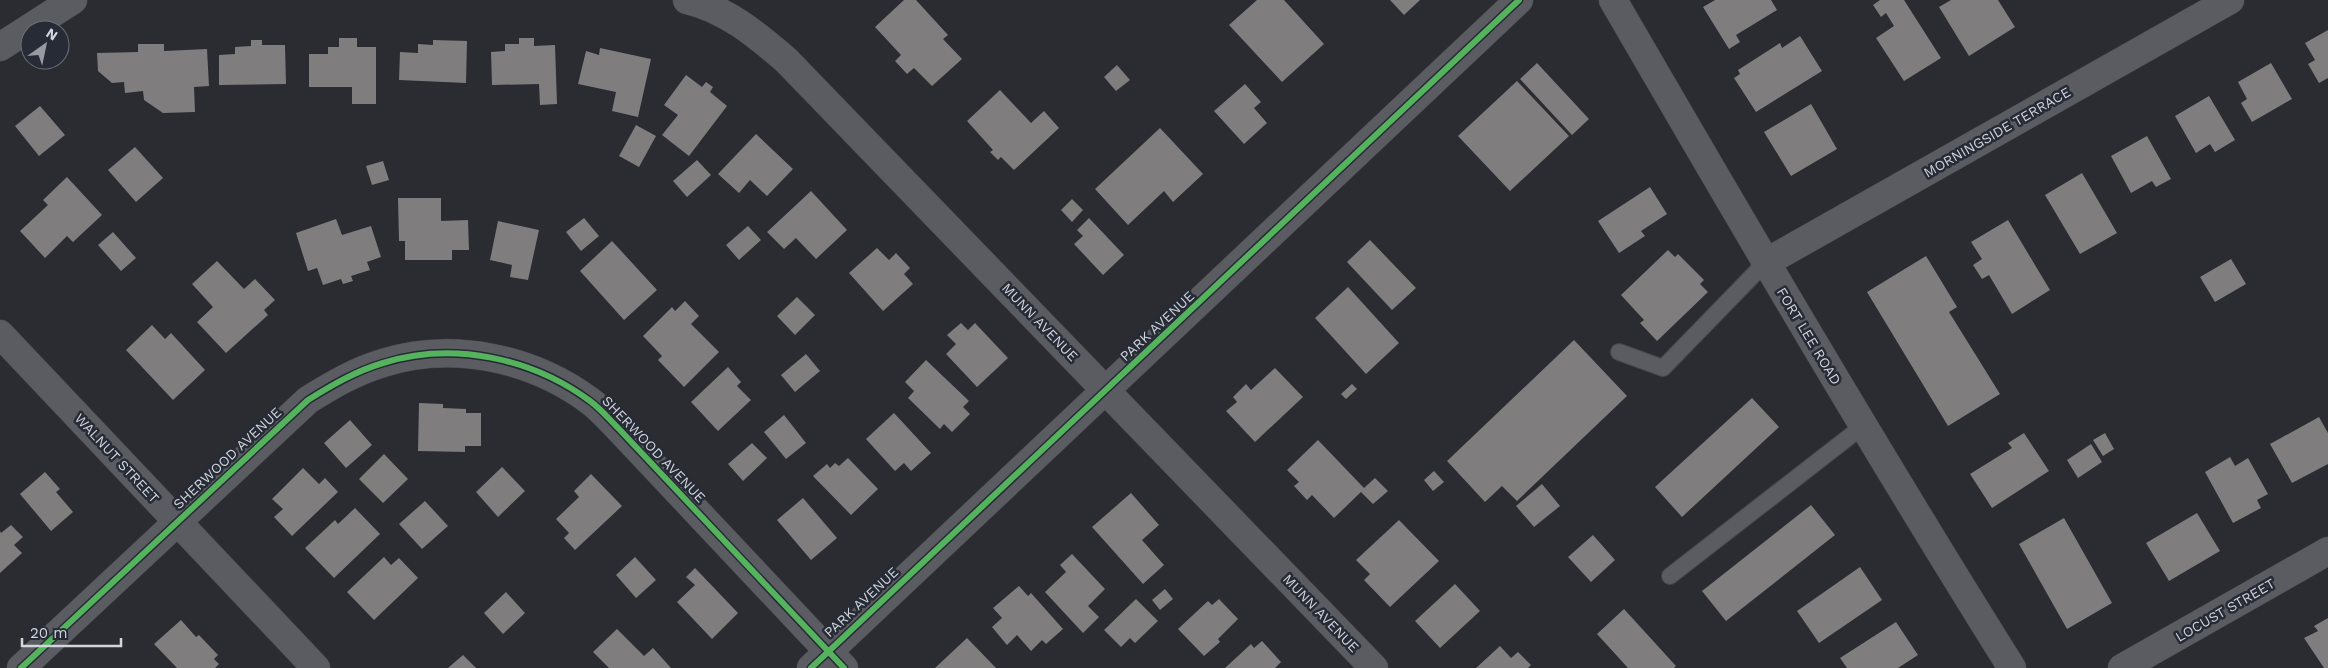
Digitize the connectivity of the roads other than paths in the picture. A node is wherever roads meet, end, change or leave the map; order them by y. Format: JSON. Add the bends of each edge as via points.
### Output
{"nodes":[{"id":1,"x":73,"y":0,"type":"edge"},
{"id":2,"x":688,"y":0,"type":"edge"},
{"id":3,"x":1519,"y":0,"type":"edge"},
{"id":4,"x":1613,"y":0,"type":"edge"},
{"id":5,"x":2230,"y":0,"type":"edge"},
{"id":6,"x":727,"y":7,"type":"edge"},
{"id":7,"x":0,"y":47,"type":"edge"},
{"id":8,"x":1765,"y":263,"type":"junction"},
{"id":9,"x":0,"y":334,"type":"edge"},
{"id":10,"x":1619,"y":352,"type":"dead end"},
{"id":11,"x":1106,"y":390,"type":"junction"},
{"id":12,"x":1863,"y":426,"type":"junction"},
{"id":13,"x":177,"y":521,"type":"junction"},
{"id":14,"x":2328,"y":551,"type":"edge"},
{"id":15,"x":1670,"y":576,"type":"dead end"},
{"id":16,"x":827,"y":662,"type":"edge"},
{"id":17,"x":21,"y":668,"type":"edge"},
{"id":18,"x":316,"y":668,"type":"edge"},
{"id":19,"x":1374,"y":668,"type":"edge"},
{"id":20,"x":2012,"y":668,"type":"edge"},
{"id":21,"x":2122,"y":668,"type":"edge"}],
"edges":[{"from":1,"to":7,"type":"street"},
{"from":2,"to":6,"type":"street","name":"MUNN AVENUE"},
{"from":3,"to":11,"type":"street","name":"PARK AVENUE"},
{"from":4,"to":8,"type":"street","name":"FORT LEE ROAD"},
{"from":5,"to":8,"type":"street","name":"MORNINGSIDE TERRACE"},
{"from":6,"to":11,"type":"street","name":"MUNN AVENUE","via":[[786,60]]},
{"from":8,"to":10,"type":"lane","via":[[1662,368]]},
{"from":8,"to":12,"type":"street","name":"FORT LEE ROAD"},
{"from":9,"to":13,"type":"street","name":"WALNUT STREET"},
{"from":11,"to":16,"type":"street","name":"PARK AVENUE"},
{"from":11,"to":19,"type":"street","name":"MUNN AVENUE"},
{"from":12,"to":15,"type":"lane"},
{"from":12,"to":20,"type":"street","name":"FORT LEE ROAD"},
{"from":13,"to":16,"type":"street","name":"SHERWOOD AVENUE","via":[[308,400],[342,379],[384,362],[427,354],[472,354],[515,363],[557,380],[590,402],[620,430]]},
{"from":13,"to":17,"type":"street","name":"SHERWOOD AVENUE"},
{"from":13,"to":18,"type":"street","name":"WALNUT STREET"},
{"from":14,"to":21,"type":"street","name":"LOCUST STREET"}]}
